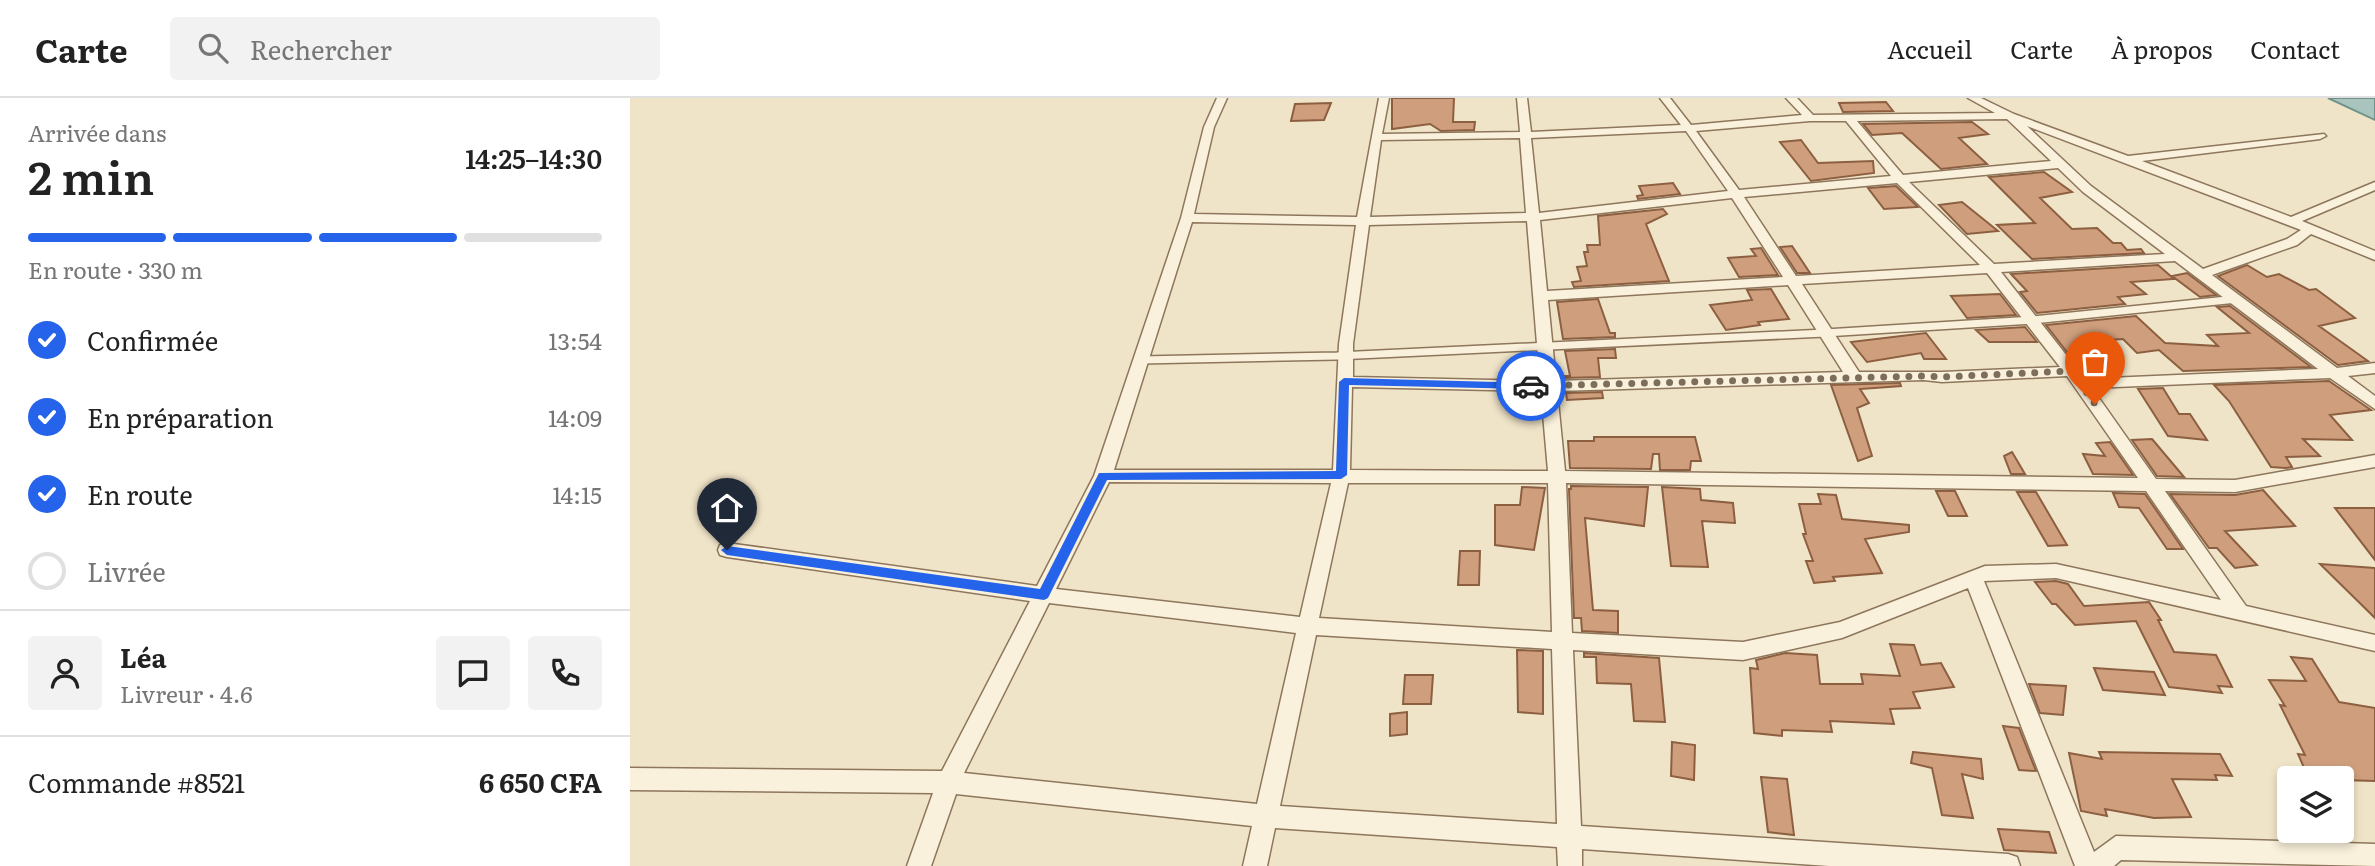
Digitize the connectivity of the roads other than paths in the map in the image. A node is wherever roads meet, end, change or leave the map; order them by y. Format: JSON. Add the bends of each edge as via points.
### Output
{"nodes":[{"id":1,"x":1222,"y":98,"type":"edge"},
{"id":2,"x":1384,"y":98,"type":"edge"},
{"id":3,"x":1522,"y":98,"type":"edge"},
{"id":4,"x":1665,"y":98,"type":"edge"},
{"id":5,"x":1791,"y":98,"type":"edge"},
{"id":6,"x":1973,"y":98,"type":"edge"},
{"id":7,"x":2010,"y":116,"type":"junction"},
{"id":8,"x":1810,"y":118,"type":"junction"},
{"id":9,"x":1850,"y":120,"type":"junction"},
{"id":10,"x":1689,"y":128,"type":"junction"},
{"id":11,"x":1527,"y":135,"type":"junction"},
{"id":12,"x":2320,"y":136,"type":"dead end"},
{"id":13,"x":1376,"y":137,"type":"junction"},
{"id":14,"x":2126,"y":159,"type":"junction"},
{"id":15,"x":2061,"y":164,"type":"junction"},
{"id":16,"x":1899,"y":178,"type":"junction"},
{"id":17,"x":2375,"y":186,"type":"edge"},
{"id":18,"x":1735,"y":194,"type":"junction"},
{"id":19,"x":1533,"y":217,"type":"junction"},
{"id":20,"x":1187,"y":218,"type":"junction"},
{"id":21,"x":1363,"y":221,"type":"junction"},
{"id":22,"x":2291,"y":221,"type":"junction"},
{"id":23,"x":2310,"y":229,"type":"junction"},
{"id":24,"x":2375,"y":256,"type":"edge"},
{"id":25,"x":2181,"y":257,"type":"junction"},
{"id":26,"x":1990,"y":268,"type":"junction"},
{"id":27,"x":2203,"y":274,"type":"junction"},
{"id":28,"x":1791,"y":280,"type":"junction"},
{"id":29,"x":1540,"y":296,"type":"junction"},
{"id":30,"x":2237,"y":299,"type":"junction"},
{"id":31,"x":2033,"y":320,"type":"junction"},
{"id":32,"x":1825,"y":332,"type":"junction"},
{"id":33,"x":1544,"y":344,"type":"junction"},
{"id":34,"x":1345,"y":356,"type":"junction"},
{"id":35,"x":1141,"y":360,"type":"junction"},
{"id":36,"x":2375,"y":368,"type":"edge"},
{"id":37,"x":2071,"y":371,"type":"junction"},
{"id":38,"x":2335,"y":373,"type":"junction"},
{"id":39,"x":1854,"y":377,"type":"junction"},
{"id":40,"x":1344,"y":382,"type":"junction"},
{"id":41,"x":2081,"y":384,"type":"junction"},
{"id":42,"x":1548,"y":386,"type":"junction"},
{"id":43,"x":2375,"y":404,"type":"edge"},
{"id":44,"x":2375,"y":461,"type":"edge"},
{"id":45,"x":1341,"y":475,"type":"junction"},
{"id":46,"x":1103,"y":476,"type":"junction"},
{"id":47,"x":1558,"y":477,"type":"junction"},
{"id":48,"x":2148,"y":482,"type":"junction"},
{"id":49,"x":727,"y":550,"type":"dead end"},
{"id":50,"x":1973,"y":578,"type":"junction"},
{"id":51,"x":1044,"y":594,"type":"junction"},
{"id":52,"x":2239,"y":611,"type":"junction"},
{"id":53,"x":1307,"y":626,"type":"junction"},
{"id":54,"x":1562,"y":640,"type":"junction"},
{"id":55,"x":2375,"y":643,"type":"edge"},
{"id":56,"x":630,"y":779,"type":"edge"},
{"id":57,"x":948,"y":782,"type":"junction"},
{"id":58,"x":1264,"y":816,"type":"junction"},
{"id":59,"x":1569,"y":834,"type":"junction"},
{"id":60,"x":2375,"y":856,"type":"edge"},
{"id":61,"x":1890,"y":862,"type":"edge"},
{"id":62,"x":919,"y":866,"type":"edge"},
{"id":63,"x":1255,"y":866,"type":"edge"},
{"id":64,"x":1570,"y":866,"type":"edge"},
{"id":65,"x":2008,"y":866,"type":"edge"},
{"id":66,"x":2087,"y":866,"type":"edge"},
{"id":67,"x":2095,"y":866,"type":"edge"}],
"edges":[{"from":1,"to":20,"type":"street","via":[[1209,127]]},
{"from":2,"to":13,"type":"street"},
{"from":3,"to":11,"type":"street"},
{"from":4,"to":10,"type":"street"},
{"from":5,"to":8,"type":"street"},
{"from":6,"to":7,"type":"street"},
{"from":7,"to":9,"type":"street"},
{"from":7,"to":14,"type":"street"},
{"from":7,"to":15,"type":"street"},
{"from":8,"to":9,"type":"street"},
{"from":8,"to":10,"type":"street"},
{"from":9,"to":16,"type":"street"},
{"from":10,"to":11,"type":"street"},
{"from":10,"to":18,"type":"street"},
{"from":11,"to":13,"type":"street"},
{"from":11,"to":19,"type":"street"},
{"from":12,"to":14,"type":"street"},
{"from":13,"to":21,"type":"street"},
{"from":14,"to":22,"type":"street"},
{"from":15,"to":16,"type":"street"},
{"from":15,"to":25,"type":"street","via":[[2087,189]]},
{"from":16,"to":18,"type":"street"},
{"from":16,"to":26,"type":"street"},
{"from":17,"to":22,"type":"street"},
{"from":18,"to":19,"type":"street"},
{"from":18,"to":28,"type":"street"},
{"from":19,"to":21,"type":"street"},
{"from":19,"to":29,"type":"street"},
{"from":20,"to":21,"type":"street"},
{"from":20,"to":35,"type":"street"},
{"from":21,"to":34,"type":"street"},
{"from":22,"to":23,"type":"street"},
{"from":23,"to":24,"type":"street"},
{"from":23,"to":27,"type":"street","via":[[2292,242]]},
{"from":25,"to":26,"type":"street"},
{"from":25,"to":27,"type":"street"},
{"from":26,"to":28,"type":"street"},
{"from":26,"to":31,"type":"street"},
{"from":27,"to":30,"type":"street"},
{"from":28,"to":29,"type":"street"},
{"from":28,"to":32,"type":"street"},
{"from":29,"to":33,"type":"street"},
{"from":30,"to":31,"type":"lane"},
{"from":30,"to":38,"type":"street"},
{"from":31,"to":32,"type":"lane"},
{"from":31,"to":37,"type":"street"},
{"from":32,"to":33,"type":"lane"},
{"from":32,"to":39,"type":"street"},
{"from":33,"to":34,"type":"lane"},
{"from":33,"to":42,"type":"street"},
{"from":34,"to":35,"type":"lane"},
{"from":34,"to":40,"type":"street"},
{"from":35,"to":46,"type":"street"},
{"from":36,"to":38,"type":"street"},
{"from":37,"to":39,"type":"street"},
{"from":37,"to":41,"type":"street"},
{"from":38,"to":41,"type":"street"},
{"from":38,"to":43,"type":"street"},
{"from":39,"to":42,"type":"street"},
{"from":40,"to":42,"type":"street"},
{"from":40,"to":45,"type":"street"},
{"from":41,"to":48,"type":"street"},
{"from":42,"to":47,"type":"street"},
{"from":44,"to":48,"type":"street","via":[[2235,486]]},
{"from":45,"to":46,"type":"street"},
{"from":45,"to":47,"type":"street"},
{"from":45,"to":53,"type":"street"},
{"from":46,"to":51,"type":"street"},
{"from":47,"to":48,"type":"street"},
{"from":47,"to":54,"type":"street"},
{"from":48,"to":52,"type":"street"},
{"from":49,"to":51,"type":"street"},
{"from":50,"to":52,"type":"street","via":[[1985,573],[2056,571]]},
{"from":50,"to":54,"type":"street","via":[[1842,630],[1744,651]]},
{"from":50,"to":66,"type":"street"},
{"from":51,"to":53,"type":"street"},
{"from":51,"to":57,"type":"street"},
{"from":52,"to":55,"type":"street"},
{"from":53,"to":54,"type":"street"},
{"from":53,"to":58,"type":"street"},
{"from":54,"to":59,"type":"street"},
{"from":56,"to":57,"type":"street"},
{"from":57,"to":58,"type":"street"},
{"from":57,"to":62,"type":"street"},
{"from":58,"to":59,"type":"street"},
{"from":58,"to":63,"type":"street"},
{"from":59,"to":61,"type":"street"},
{"from":59,"to":64,"type":"street"},
{"from":60,"to":67,"type":"street","via":[[2116,848]]},
{"from":61,"to":65,"type":"street"}]}
